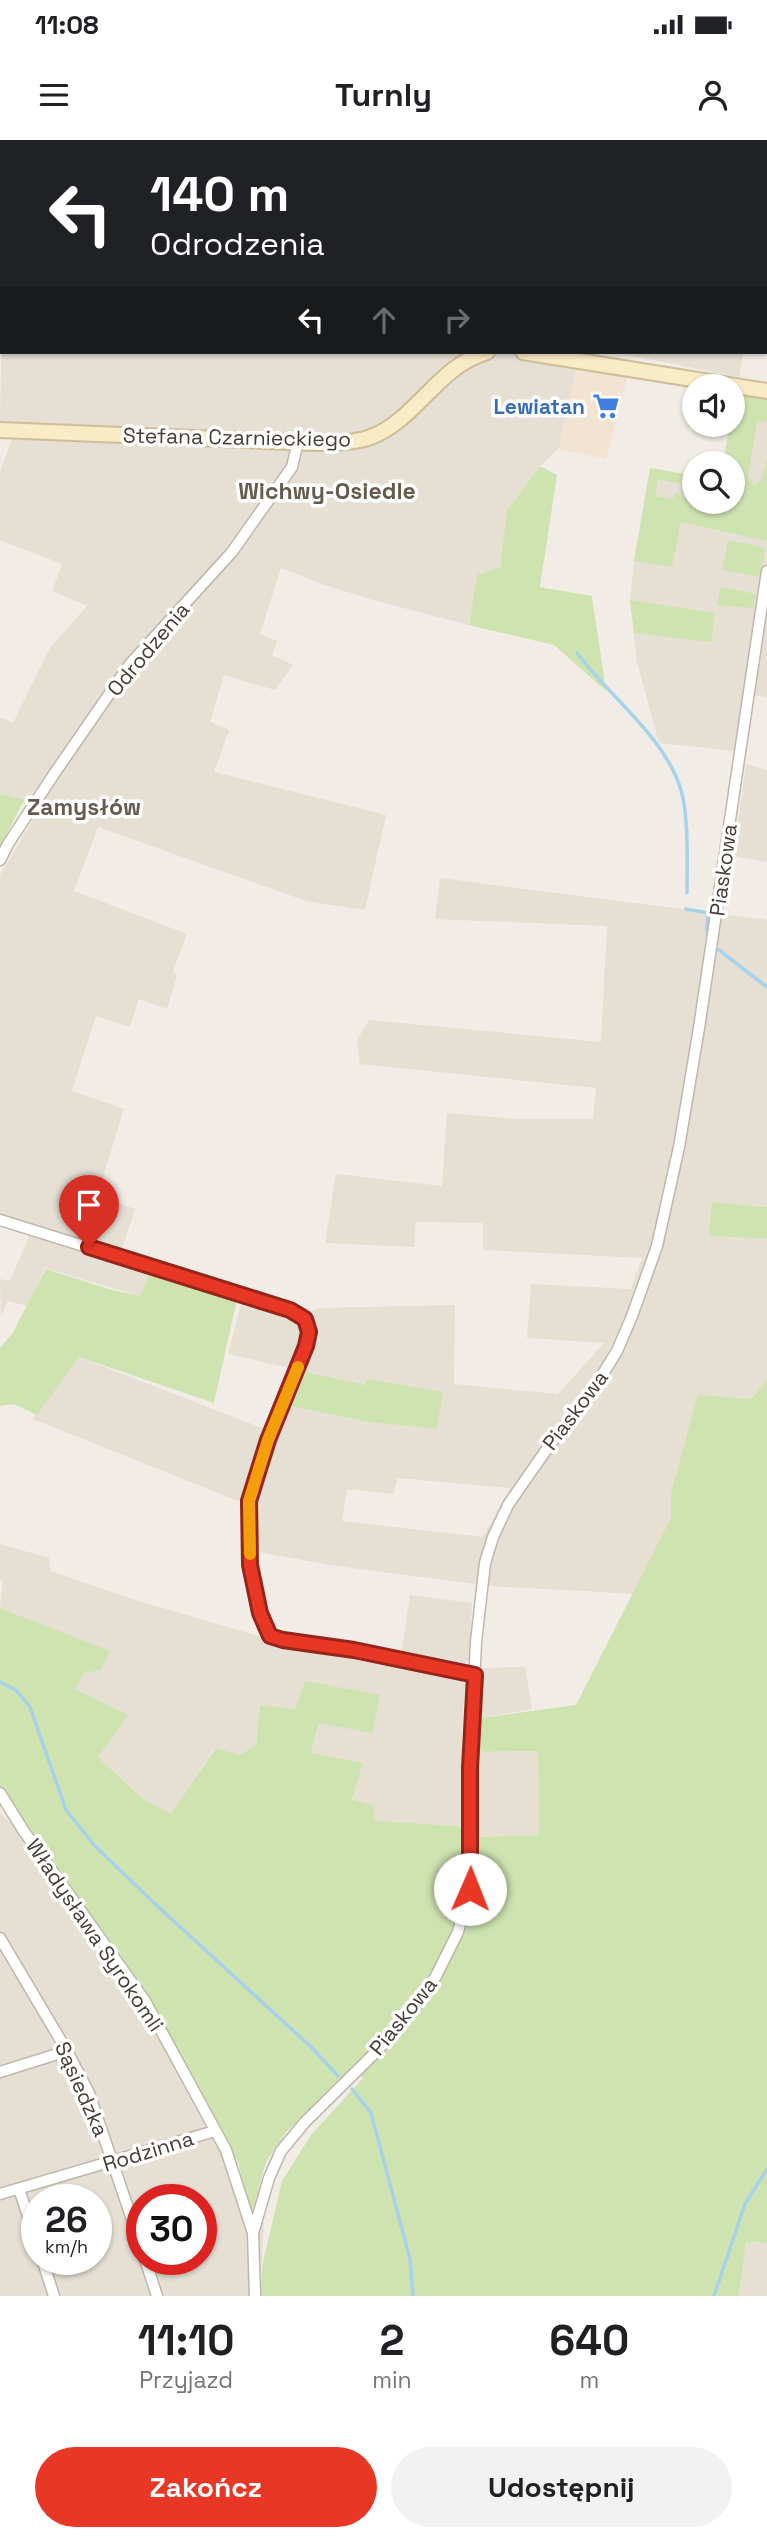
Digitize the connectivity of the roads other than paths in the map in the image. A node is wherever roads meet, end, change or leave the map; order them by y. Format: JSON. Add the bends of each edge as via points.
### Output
{"nodes":[{"id":1,"x":482,"y":354,"type":"edge"},
{"id":2,"x":536,"y":354,"type":"edge"},
{"id":3,"x":767,"y":391,"type":"edge"},
{"id":4,"x":0,"y":430,"type":"edge"},
{"id":5,"x":298,"y":442,"type":"junction"},
{"id":6,"x":767,"y":571,"type":"edge"},
{"id":7,"x":0,"y":860,"type":"edge"},
{"id":8,"x":0,"y":1220,"type":"edge"},
{"id":9,"x":475,"y":1675,"type":"junction"},
{"id":10,"x":0,"y":1793,"type":"edge"},
{"id":11,"x":0,"y":1938,"type":"edge"},
{"id":12,"x":4,"y":1950,"type":"edge"},
{"id":13,"x":68,"y":2051,"type":"junction"},
{"id":14,"x":0,"y":2072,"type":"edge"},
{"id":15,"x":215,"y":2131,"type":"junction"},
{"id":16,"x":113,"y":2162,"type":"junction"},
{"id":17,"x":267,"y":2184,"type":"joint"},
{"id":18,"x":19,"y":2189,"type":"junction"},
{"id":19,"x":0,"y":2194,"type":"edge"},
{"id":20,"x":21,"y":2195,"type":"edge"},
{"id":21,"x":126,"y":2201,"type":"edge"},
{"id":22,"x":253,"y":2233,"type":"junction"},
{"id":23,"x":47,"y":2275,"type":"edge"},
{"id":24,"x":150,"y":2275,"type":"edge"},
{"id":25,"x":54,"y":2296,"type":"edge"},
{"id":26,"x":157,"y":2296,"type":"edge"},
{"id":27,"x":256,"y":2296,"type":"edge"}],
"edges":[{"from":1,"to":5,"type":"street","name":"Stefana Czarnieckiego","via":[[461,362],[379,433],[346,442]]},
{"from":2,"to":3,"type":"street"},
{"from":4,"to":5,"type":"street","name":"Stefana Czarnieckiego"},
{"from":5,"to":7,"type":"street","name":"Odrodzenia","via":[[292,467],[232,552],[130,664]]},
{"from":6,"to":9,"type":"street","name":"Piaskowa","via":[[699,1028],[657,1246],[617,1351],[529,1473],[493,1537],[479,1601]]},
{"from":8,"to":9,"type":"street","via":[[290,1310],[305,1319],[309,1332],[306,1346],[249,1501],[250,1565],[270,1636]]},
{"from":9,"to":17,"type":"street","name":"Piaskowa","via":[[470,1889],[458,1932],[419,2003],[291,2138]]},
{"from":10,"to":15,"type":"street","name":"Władysława Syrokomli","via":[[145,2001]]},
{"from":11,"to":12,"type":"street","name":"Sąsiedzka"},
{"from":12,"to":13,"type":"street","name":"Sąsiedzka"},
{"from":13,"to":14,"type":"street"},
{"from":13,"to":16,"type":"street","name":"Sąsiedzka","via":[[89,2093]]},
{"from":15,"to":16,"type":"street","name":"Rodzinna"},
{"from":15,"to":22,"type":"street","name":"Władysława Syrokomli","via":[[226,2150]]},
{"from":16,"to":18,"type":"street","name":"Rodzinna"},
{"from":16,"to":21,"type":"street","name":"Sąsiedzka"},
{"from":17,"to":22,"type":"street","name":"Władysława Syrokomli"},
{"from":18,"to":19,"type":"street","name":"Rodzinna"},
{"from":18,"to":20,"type":"street"},
{"from":22,"to":27,"type":"street","name":"Władysława Syrokomli"},
{"from":23,"to":25,"type":"street"},
{"from":24,"to":26,"type":"street"}]}
